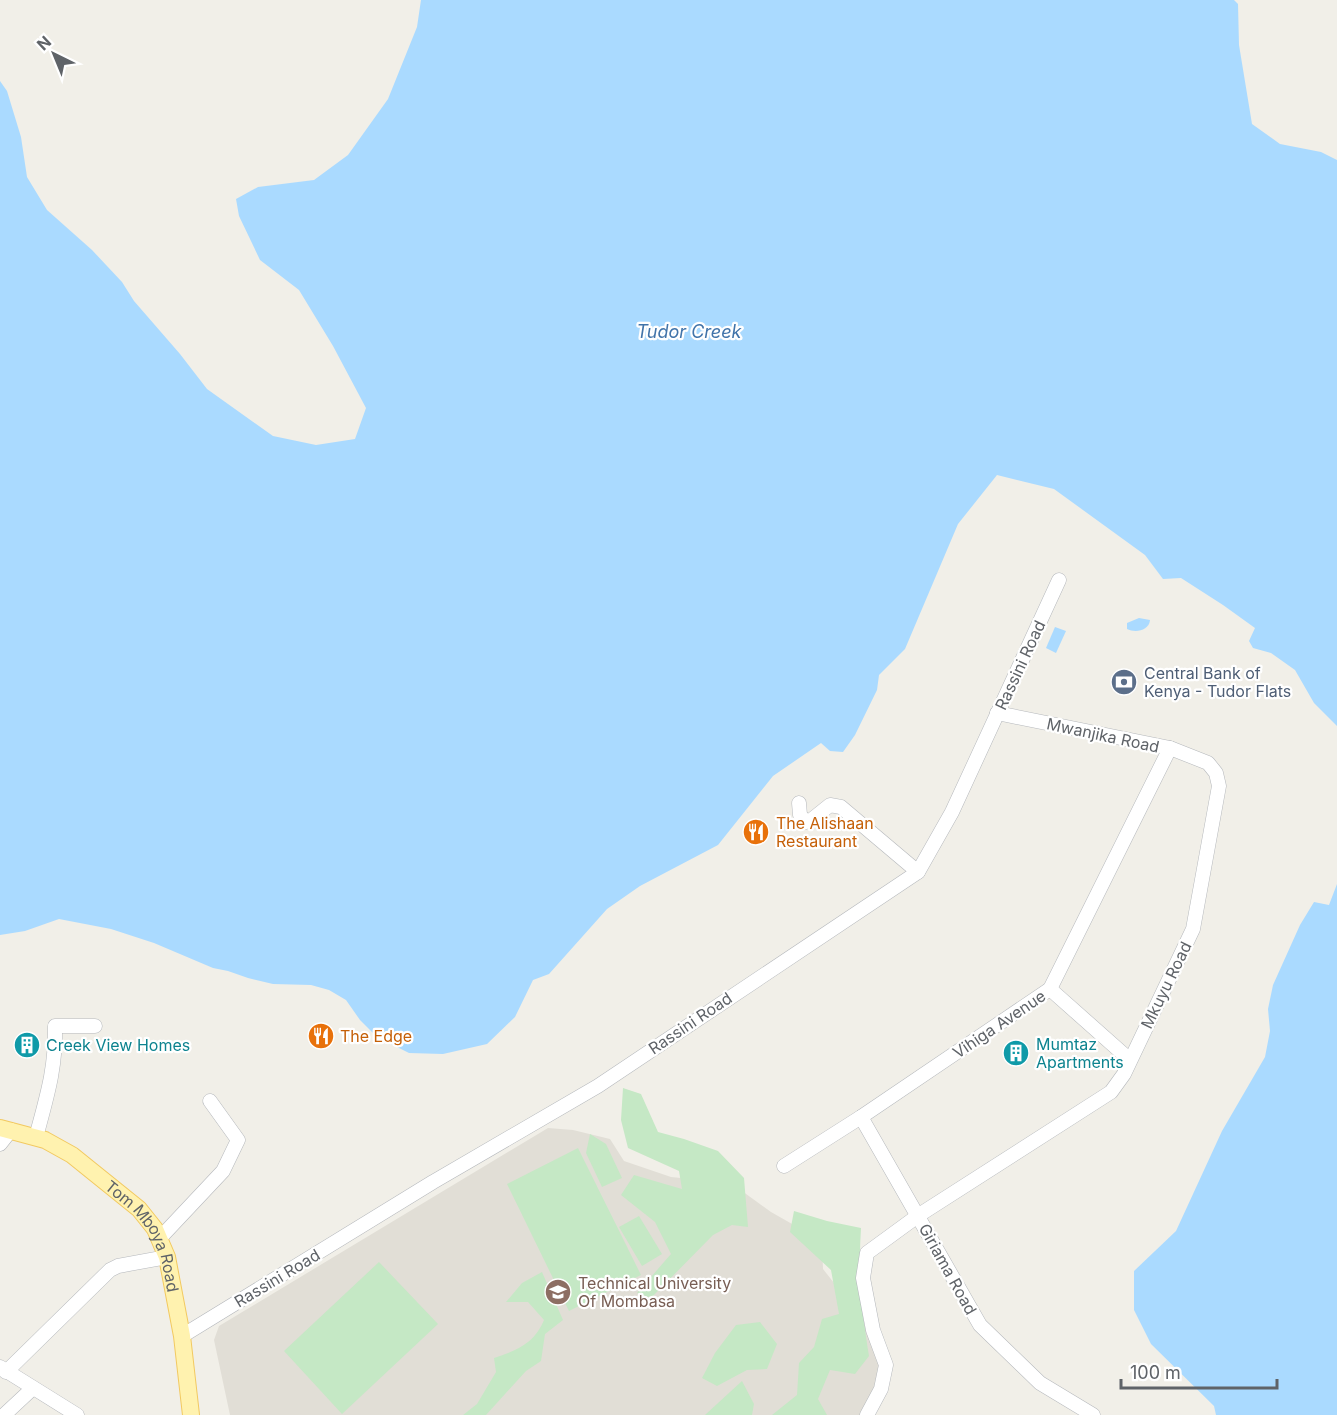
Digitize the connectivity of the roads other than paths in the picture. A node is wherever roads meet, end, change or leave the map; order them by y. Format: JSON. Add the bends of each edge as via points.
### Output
{"nodes":[{"id":1,"x":1059,"y":580,"type":"dead end"},
{"id":2,"x":997,"y":713,"type":"junction"},
{"id":3,"x":1170,"y":748,"type":"junction"},
{"id":4,"x":1208,"y":763,"type":"joint"},
{"id":5,"x":799,"y":803,"type":"dead end"},
{"id":6,"x":918,"y":872,"type":"junction"},
{"id":7,"x":1050,"y":989,"type":"junction"},
{"id":8,"x":95,"y":1026,"type":"dead end"},
{"id":9,"x":1130,"y":1060,"type":"junction"},
{"id":10,"x":210,"y":1101,"type":"dead end"},
{"id":11,"x":861,"y":1117,"type":"junction"},
{"id":12,"x":6,"y":1129,"type":"edge"},
{"id":13,"x":36,"y":1137,"type":"junction"},
{"id":14,"x":0,"y":1144,"type":"edge"},
{"id":15,"x":784,"y":1166,"type":"dead end"},
{"id":16,"x":918,"y":1215,"type":"junction"},
{"id":17,"x":160,"y":1238,"type":"junction"},
{"id":18,"x":167,"y":1257,"type":"junction"},
{"id":19,"x":182,"y":1336,"type":"junction"},
{"id":20,"x":3,"y":1369,"type":"edge"},
{"id":21,"x":33,"y":1388,"type":"junction"},
{"id":22,"x":4,"y":1415,"type":"edge"},
{"id":23,"x":77,"y":1415,"type":"edge"},
{"id":24,"x":190,"y":1415,"type":"edge"},
{"id":25,"x":867,"y":1415,"type":"edge"},
{"id":26,"x":1093,"y":1415,"type":"edge"}],
"edges":[{"from":1,"to":2,"type":"street","name":"Rassini Road"},
{"from":2,"to":3,"type":"street","name":"Mwanjika Road"},
{"from":2,"to":6,"type":"street","name":"Rassini Road","via":[[952,812]]},
{"from":3,"to":4,"type":"street","name":"Mwanjika Road"},
{"from":3,"to":7,"type":"street","name":"Vihiga Avenue"},
{"from":4,"to":9,"type":"street","name":"Mkuyu Road","via":[[1219,786],[1193,929]]},
{"from":5,"to":6,"type":"street","via":[[800,815],[806,822],[830,805],[841,807]]},
{"from":6,"to":19,"type":"street","name":"Rassini Road","via":[[598,1086]]},
{"from":7,"to":9,"type":"street"},
{"from":7,"to":11,"type":"street","name":"Vihiga Avenue"},
{"from":8,"to":13,"type":"street","via":[[55,1026],[53,1074]]},
{"from":9,"to":16,"type":"street","name":"Mkuyu Road","via":[[1111,1092]]},
{"from":10,"to":17,"type":"street","via":[[238,1140],[223,1171]]},
{"from":11,"to":15,"type":"street","name":"Vihiga Avenue"},
{"from":11,"to":16,"type":"street","name":"Giriama Road"},
{"from":12,"to":13,"type":"main road","name":"Tom Mboya Road"},
{"from":12,"to":14,"type":"street"},
{"from":13,"to":17,"type":"main road","name":"Tom Mboya Road","via":[[72,1155],[103,1178],[139,1209]]},
{"from":16,"to":25,"type":"street","name":"Mkuyu Road","via":[[867,1253],[863,1278],[873,1330],[886,1365]]},
{"from":16,"to":26,"type":"street","name":"Giriama Road","via":[[980,1326],[1040,1383]]},
{"from":17,"to":18,"type":"main road","name":"Tom Mboya Road"},
{"from":18,"to":19,"type":"main road","name":"Tom Mboya Road"},
{"from":18,"to":20,"type":"street","via":[[110,1270]]},
{"from":19,"to":24,"type":"main road","name":"Tom Mboya Road"},
{"from":20,"to":21,"type":"street"},
{"from":21,"to":22,"type":"street"},
{"from":21,"to":23,"type":"street"}]}
